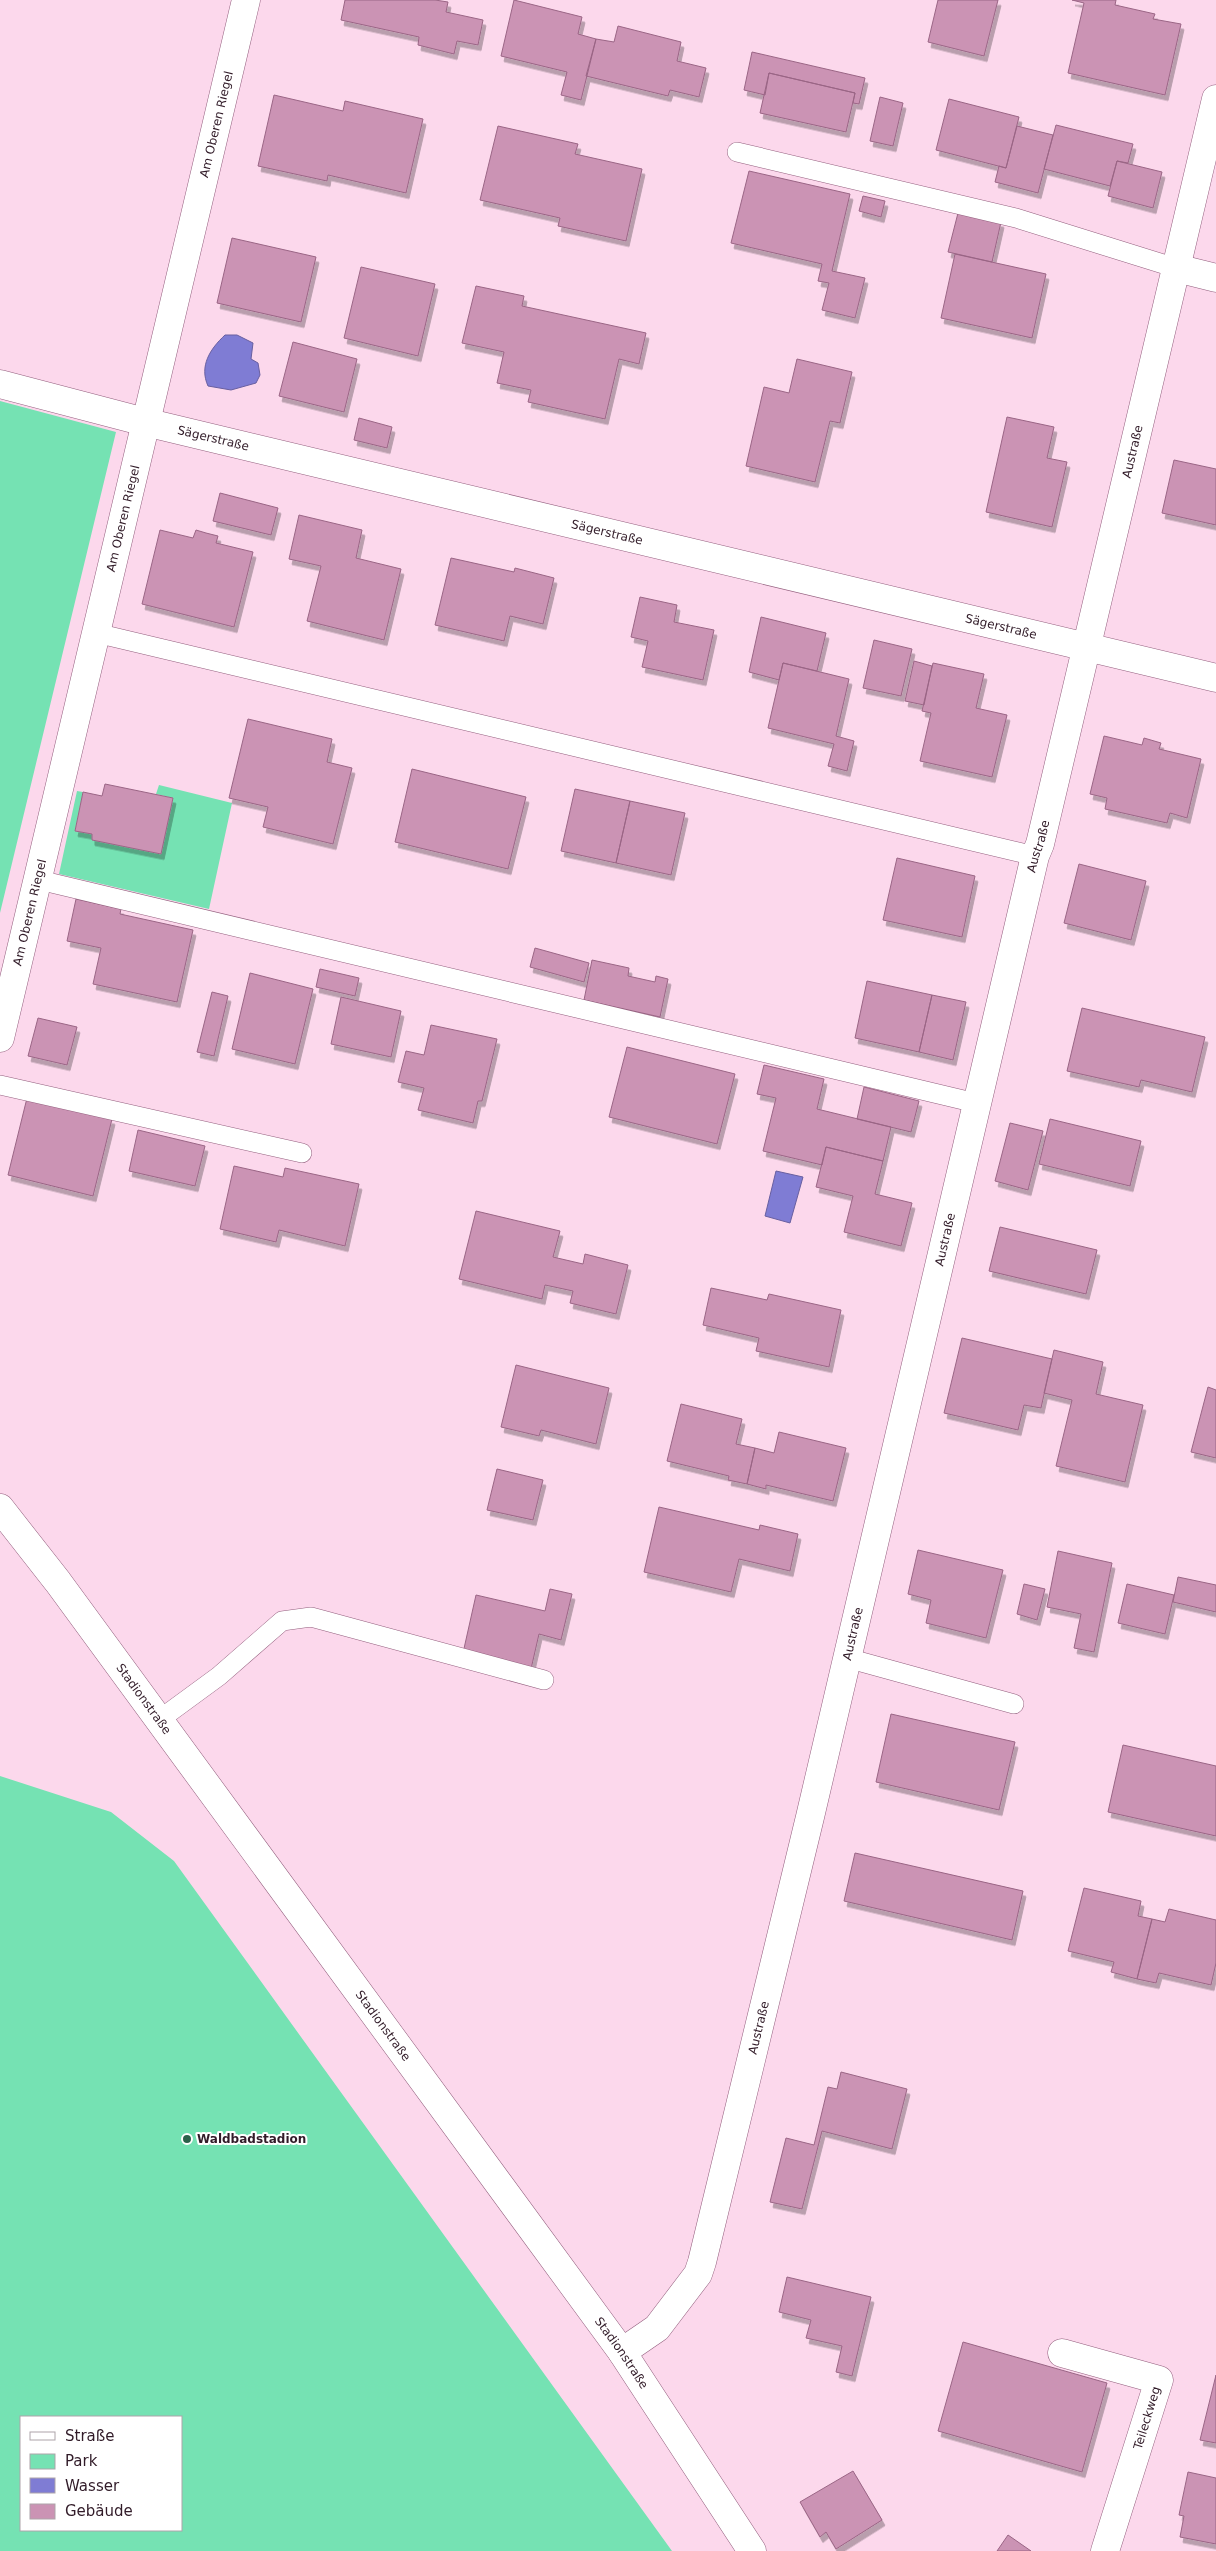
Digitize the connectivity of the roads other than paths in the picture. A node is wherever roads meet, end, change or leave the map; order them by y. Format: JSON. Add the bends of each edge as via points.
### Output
{"nodes":[{"id":1,"x":246,"y":0,"type":"edge"},
{"id":2,"x":1216,"y":99,"type":"edge"},
{"id":3,"x":737,"y":152,"type":"dead end"},
{"id":4,"x":1176,"y":268,"type":"junction"},
{"id":5,"x":1216,"y":278,"type":"edge"},
{"id":6,"x":0,"y":384,"type":"edge"},
{"id":7,"x":145,"y":422,"type":"junction"},
{"id":8,"x":96,"y":633,"type":"junction"},
{"id":9,"x":1085,"y":647,"type":"junction"},
{"id":10,"x":1216,"y":678,"type":"edge"},
{"id":11,"x":1034,"y":856,"type":"junction"},
{"id":12,"x":39,"y":880,"type":"junction"},
{"id":13,"x":0,"y":1038,"type":"edge"},
{"id":14,"x":0,"y":1085,"type":"edge"},
{"id":15,"x":976,"y":1103,"type":"junction"},
{"id":16,"x":302,"y":1153,"type":"dead end"},
{"id":17,"x":0,"y":1508,"type":"edge"},
{"id":18,"x":847,"y":1658,"type":"junction"},
{"id":19,"x":544,"y":1680,"type":"dead end"},
{"id":20,"x":1014,"y":1704,"type":"dead end"},
{"id":21,"x":159,"y":1720,"type":"junction"},
{"id":22,"x":622,"y":2352,"type":"junction"},
{"id":23,"x":1062,"y":2353,"type":"dead end"},
{"id":24,"x":752,"y":2551,"type":"edge"},
{"id":25,"x":1105,"y":2551,"type":"edge"}],
"edges":[{"from":1,"to":7,"type":"street","name":"Am Oberen Riegel"},
{"from":2,"to":4,"type":"street","name":"Austraße"},
{"from":3,"to":4,"type":"lane","via":[[1016,218]]},
{"from":4,"to":5,"type":"street"},
{"from":4,"to":9,"type":"street","name":"Austraße"},
{"from":6,"to":7,"type":"street","name":"Sägerstraße"},
{"from":7,"to":8,"type":"street","name":"Am Oberen Riegel"},
{"from":7,"to":9,"type":"street","name":"Sägerstraße"},
{"from":8,"to":11,"type":"lane"},
{"from":8,"to":12,"type":"street","name":"Am Oberen Riegel"},
{"from":9,"to":10,"type":"street","name":"Sägerstraße"},
{"from":9,"to":11,"type":"street","name":"Austraße","via":[[1040,844]]},
{"from":11,"to":15,"type":"street","name":"Austraße"},
{"from":12,"to":13,"type":"street","name":"Am Oberen Riegel"},
{"from":12,"to":15,"type":"lane"},
{"from":14,"to":16,"type":"lane"},
{"from":15,"to":18,"type":"street","name":"Austraße"},
{"from":17,"to":21,"type":"street","name":"Stadionstraße"},
{"from":18,"to":20,"type":"lane"},
{"from":18,"to":22,"type":"street","name":"Austraße","via":[[698,2274],[656,2328]]},
{"from":19,"to":21,"type":"lane","via":[[311,1617],[282,1621],[218,1676]]},
{"from":21,"to":22,"type":"street","name":"Stadionstraße"},
{"from":22,"to":24,"type":"street","name":"Stadionstraße"},
{"from":23,"to":25,"type":"street","name":"Teileckweg","via":[[1159,2380]]}]}
